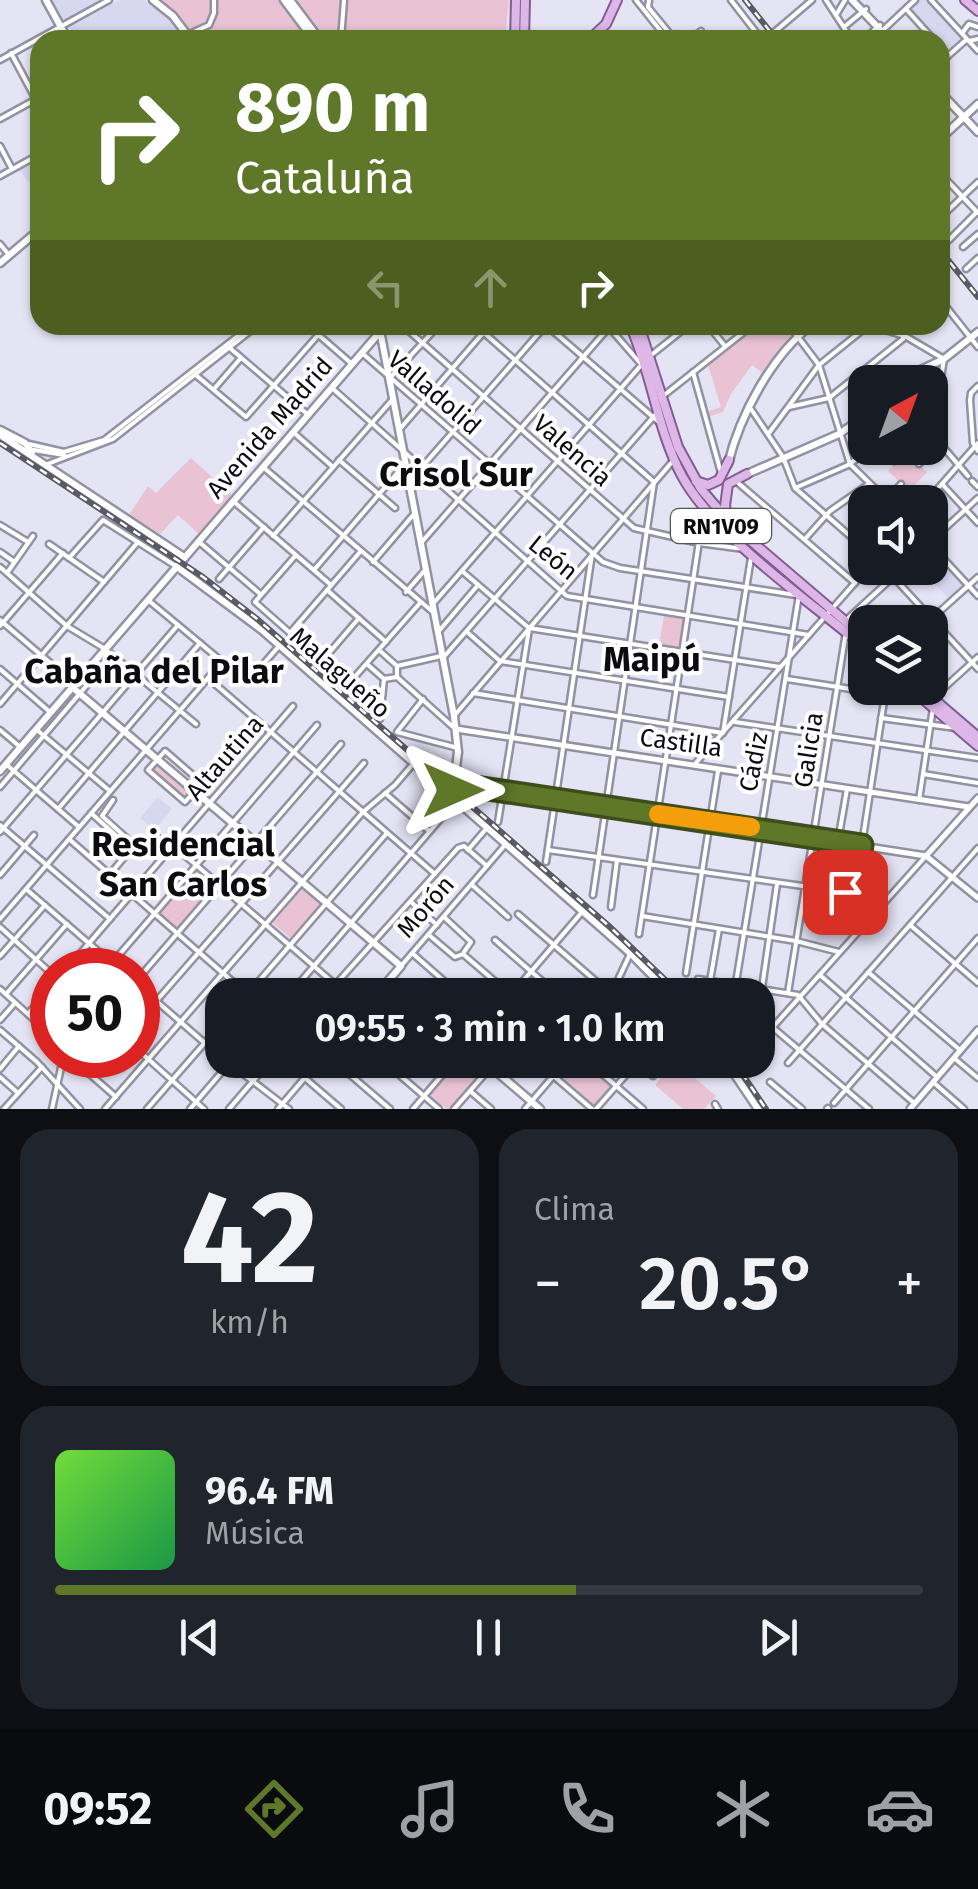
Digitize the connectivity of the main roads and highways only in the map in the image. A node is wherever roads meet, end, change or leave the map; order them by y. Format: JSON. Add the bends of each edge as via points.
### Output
{"nodes":[{"id":1,"x":45,"y":0,"type":"edge"},
{"id":2,"x":153,"y":0,"type":"edge"},
{"id":3,"x":287,"y":0,"type":"edge"},
{"id":4,"x":619,"y":0,"type":"edge"},
{"id":5,"x":851,"y":0,"type":"edge"},
{"id":6,"x":965,"y":0,"type":"edge"},
{"id":7,"x":520,"y":3,"type":"edge"},
{"id":8,"x":978,"y":11,"type":"edge"},
{"id":9,"x":62,"y":30,"type":"edge"},
{"id":10,"x":182,"y":30,"type":"edge"},
{"id":11,"x":310,"y":30,"type":"edge"},
{"id":12,"x":514,"y":30,"type":"edge"},
{"id":13,"x":524,"y":30,"type":"edge"},
{"id":14,"x":601,"y":30,"type":"edge"},
{"id":15,"x":883,"y":30,"type":"edge"},
{"id":16,"x":950,"y":102,"type":"edge"},
{"id":17,"x":978,"y":104,"type":"edge"},
{"id":18,"x":964,"y":117,"type":"junction"},
{"id":19,"x":950,"y":130,"type":"edge"},
{"id":20,"x":978,"y":132,"type":"edge"},
{"id":21,"x":30,"y":236,"type":"edge"},
{"id":22,"x":0,"y":262,"type":"edge"},
{"id":23,"x":978,"y":332,"type":"edge"},
{"id":24,"x":376,"y":335,"type":"edge"},
{"id":25,"x":383,"y":335,"type":"edge"},
{"id":26,"x":634,"y":335,"type":"edge"},
{"id":27,"x":641,"y":335,"type":"edge"},
{"id":28,"x":799,"y":335,"type":"edge"},
{"id":29,"x":645,"y":361,"type":"junction"},
{"id":30,"x":932,"y":365,"type":"edge"},
{"id":31,"x":648,"y":374,"type":"junction"},
{"id":32,"x":848,"y":428,"type":"edge"},
{"id":33,"x":0,"y":432,"type":"edge"},
{"id":34,"x":27,"y":447,"type":"junction"},
{"id":35,"x":729,"y":460,"type":"joint"},
{"id":36,"x":734,"y":478,"type":"junction"},
{"id":37,"x":691,"y":479,"type":"junction"},
{"id":38,"x":706,"y":488,"type":"dead end"},
{"id":39,"x":720,"y":506,"type":"dead end"},
{"id":40,"x":730,"y":526,"type":"junction"},
{"id":41,"x":184,"y":557,"type":"junction"},
{"id":42,"x":176,"y":566,"type":"junction"},
{"id":43,"x":799,"y":594,"type":"junction"},
{"id":44,"x":829,"y":612,"type":"junction"},
{"id":45,"x":848,"y":623,"type":"edge"},
{"id":46,"x":848,"y":634,"type":"edge"},
{"id":47,"x":73,"y":686,"type":"junction"},
{"id":48,"x":933,"y":705,"type":"edge"},
{"id":49,"x":935,"y":705,"type":"edge"},
{"id":50,"x":976,"y":731,"type":"edge"},
{"id":51,"x":978,"y":746,"type":"edge"},
{"id":52,"x":0,"y":771,"type":"edge"},
{"id":53,"x":455,"y":802,"type":"junction"},
{"id":54,"x":392,"y":978,"type":"edge"},
{"id":55,"x":654,"y":978,"type":"edge"},
{"id":56,"x":504,"y":1078,"type":"edge"},
{"id":57,"x":737,"y":1078,"type":"edge"},
{"id":58,"x":540,"y":1109,"type":"edge"},
{"id":59,"x":758,"y":1109,"type":"edge"}],
"edges":[{"from":1,"to":9,"type":"main road"},
{"from":2,"to":10,"type":"main road"},
{"from":3,"to":11,"type":"main road"},
{"from":4,"to":14,"type":"main road"},
{"from":5,"to":15,"type":"main road"},
{"from":6,"to":8,"type":"main road"},
{"from":7,"to":12,"type":"main road"},
{"from":7,"to":13,"type":"main road"},
{"from":16,"to":18,"type":"main road"},
{"from":17,"to":18,"type":"main road"},
{"from":18,"to":19,"type":"main road"},
{"from":18,"to":20,"type":"main road"},
{"from":21,"to":22,"type":"main road"},
{"from":23,"to":30,"type":"main road"},
{"from":24,"to":41,"type":"main road","name":"Avenida Madrid"},
{"from":25,"to":53,"type":"main road","via":[[456,729]]},
{"from":26,"to":29,"type":"main road","number":"RN1V09"},
{"from":27,"to":29,"type":"main road","number":"RN1V09"},
{"from":28,"to":35,"type":"main road","via":[[748,405]]},
{"from":29,"to":31,"type":"main road","number":"RN1V09"},
{"from":29,"to":37,"type":"main road","number":"RN1V09"},
{"from":31,"to":37,"type":"main road"},
{"from":31,"to":43,"type":"main road","number":"RN1V09","via":[[674,459],[704,508]]},
{"from":32,"to":36,"type":"main road"},
{"from":33,"to":34,"type":"main road"},
{"from":33,"to":34,"type":"main road"},
{"from":34,"to":41,"type":"main road"},
{"from":35,"to":36,"type":"main road"},
{"from":36,"to":37,"type":"main road","via":[[710,485]]},
{"from":36,"to":38,"type":"main road"},
{"from":36,"to":39,"type":"main road"},
{"from":36,"to":40,"type":"main road","via":[[725,506]]},
{"from":37,"to":40,"type":"main road","number":"RN1V09"},
{"from":40,"to":43,"type":"main road"},
{"from":40,"to":44,"type":"main road","number":"RN1V09"},
{"from":41,"to":42,"type":"main road","name":"Avenida Madrid"},
{"from":42,"to":47,"type":"main road","name":"Avenida Madrid"},
{"from":42,"to":53,"type":"main road","name":"Malagueño","via":[[236,609]]},
{"from":43,"to":44,"type":"main road","number":"RN1V09"},
{"from":44,"to":45,"type":"main road","number":"RN1V09"},
{"from":44,"to":46,"type":"main road","number":"RN1V09"},
{"from":47,"to":52,"type":"main road","name":"Avenida Madrid"},
{"from":47,"to":54,"type":"main road","name":"Morón","via":[[401,966]]},
{"from":48,"to":51,"type":"main road"},
{"from":49,"to":50,"type":"main road"},
{"from":53,"to":55,"type":"main road","name":"Malagueño"},
{"from":56,"to":58,"type":"main road"},
{"from":57,"to":59,"type":"main road"}]}
